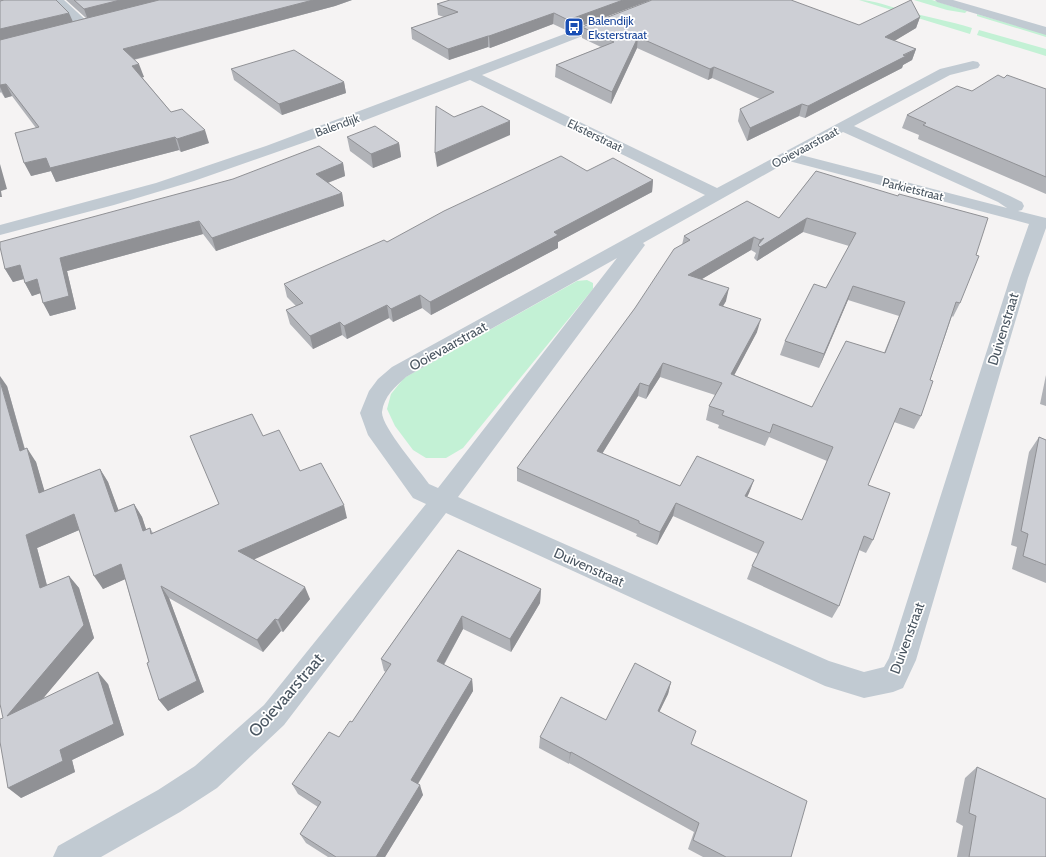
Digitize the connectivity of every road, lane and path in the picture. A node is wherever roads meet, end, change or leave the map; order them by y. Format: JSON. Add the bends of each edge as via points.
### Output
{"nodes":[{"id":1,"x":56,"y":0,"type":"edge"},
{"id":2,"x":666,"y":0,"type":"edge"},
{"id":3,"x":941,"y":0,"type":"edge"},
{"id":4,"x":100,"y":23,"type":"edge"},
{"id":5,"x":85,"y":26,"type":"junction"},
{"id":6,"x":71,"y":30,"type":"edge"},
{"id":7,"x":1046,"y":31,"type":"edge"},
{"id":8,"x":973,"y":65,"type":"dead end"},
{"id":9,"x":471,"y":75,"type":"junction"},
{"id":10,"x":843,"y":126,"type":"junction"},
{"id":11,"x":787,"y":156,"type":"junction"},
{"id":12,"x":718,"y":195,"type":"junction"},
{"id":13,"x":1043,"y":222,"type":"edge"},
{"id":14,"x":0,"y":230,"type":"edge"},
{"id":15,"x":641,"y":238,"type":"junction"},
{"id":16,"x":442,"y":500,"type":"junction"},
{"id":17,"x":69,"y":857,"type":"edge"}],
"edges":[{"from":1,"to":5,"type":"street"},
{"from":2,"to":9,"type":"street","name":"Balendijk"},
{"from":3,"to":7,"type":"street"},
{"from":4,"to":5,"type":"street"},
{"from":5,"to":6,"type":"street"},
{"from":8,"to":10,"type":"street","name":"Ooievaarstraat","via":[[944,72]]},
{"from":9,"to":12,"type":"street","name":"Eksterstraat"},
{"from":9,"to":14,"type":"street","name":"Balendijk","via":[[213,170]]},
{"from":10,"to":11,"type":"street","name":"Ooievaarstraat"},
{"from":10,"to":13,"type":"street","name":"Parkietstraat","via":[[1004,199]]},
{"from":11,"to":12,"type":"street","name":"Ooievaarstraat"},
{"from":11,"to":13,"type":"street","name":"Parkietstraat"},
{"from":12,"to":15,"type":"street","name":"Ooievaarstraat"},
{"from":13,"to":16,"type":"street","name":"Duivenstraat","via":[[1016,286],[902,660],[893,679],[864,685],[825,673]]},
{"from":15,"to":16,"type":"street","name":"Ooievaarstraat"},
{"from":15,"to":16,"type":"street","name":"Ooievaarstraat","via":[[399,372],[385,384],[376,396],[371,413],[376,429],[421,491]]},
{"from":16,"to":17,"type":"street","name":"Ooievaarstraat","via":[[268,720],[206,777],[169,801]]}]}
